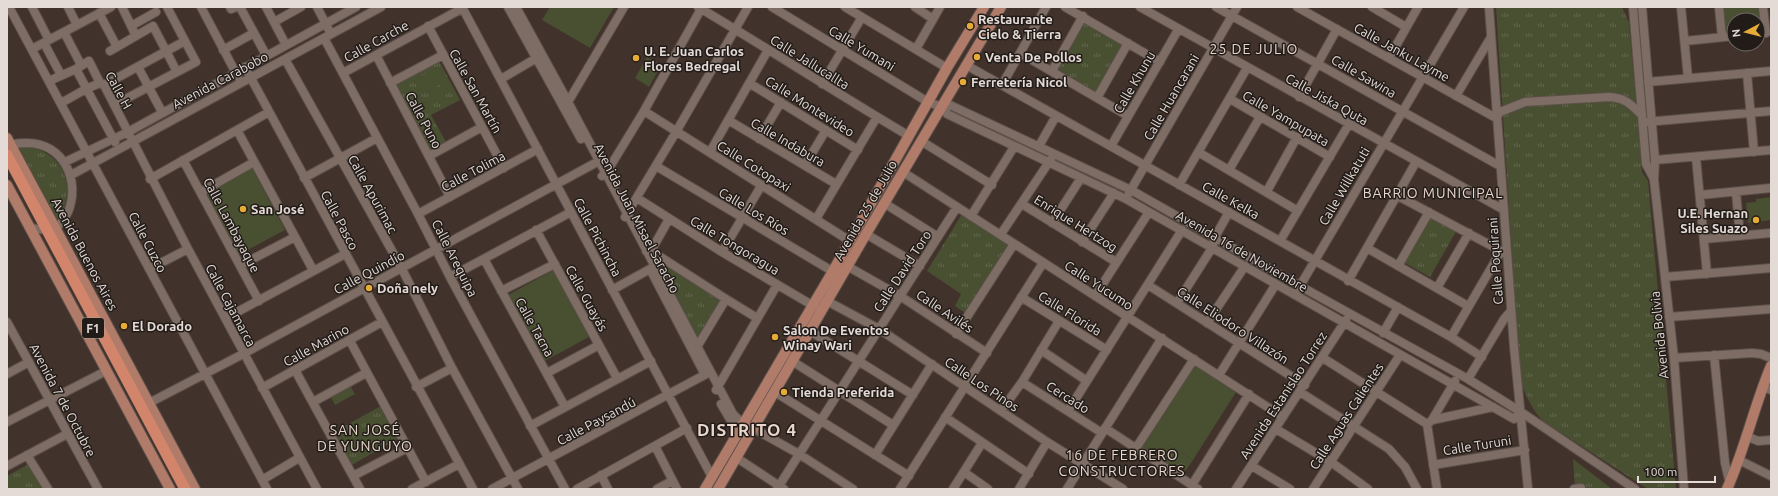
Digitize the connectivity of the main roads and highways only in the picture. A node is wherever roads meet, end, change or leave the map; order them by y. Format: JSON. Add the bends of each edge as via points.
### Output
{"nodes":[{"id":1,"x":984,"y":7,"type":"edge"},
{"id":2,"x":1001,"y":7,"type":"edge"},
{"id":3,"x":8,"y":147,"type":"edge"},
{"id":4,"x":7,"y":168,"type":"edge"},
{"id":5,"x":7,"y":187,"type":"edge"},
{"id":6,"x":43,"y":229,"type":"junction"},
{"id":7,"x":837,"y":274,"type":"junction"},
{"id":8,"x":817,"y":308,"type":"junction"},
{"id":9,"x":1771,"y":366,"type":"edge"},
{"id":10,"x":1766,"y":389,"type":"edge"},
{"id":11,"x":1729,"y":487,"type":"edge"},
{"id":12,"x":170,"y":489,"type":"edge"},
{"id":13,"x":179,"y":489,"type":"edge"},
{"id":14,"x":186,"y":489,"type":"edge"},
{"id":15,"x":195,"y":489,"type":"edge"},
{"id":16,"x":705,"y":489,"type":"edge"},
{"id":17,"x":718,"y":489,"type":"edge"}],
"edges":[{"from":1,"to":7,"type":"main road","name":"Avenida 25 de Julio","via":[[850,241]]},
{"from":2,"to":7,"type":"main road","name":"Avenida 25 de Julio","via":[[847,266]]},
{"from":3,"to":6,"type":"highway","name":"Avenida Buenos Aires","number":"F1"},
{"from":4,"to":6,"type":"highway","name":"Avenida Buenos Aires","number":"F1"},
{"from":5,"to":6,"type":"main road","name":"Avenida Buenos Aires"},
{"from":6,"to":12,"type":"main road","name":"Avenida Buenos Aires","via":[[106,371]]},
{"from":6,"to":13,"type":"highway","name":"Avenida Buenos Aires","number":"F1"},
{"from":6,"to":14,"type":"highway","name":"Avenida Buenos Aires","number":"F1"},
{"from":6,"to":15,"type":"main road","name":"Avenida Buenos Aires","number":"F1","via":[[149,403]]},
{"from":7,"to":8,"type":"main road","name":"Avenida 25 de Julio"},
{"from":7,"to":8,"type":"main road","name":"Avenida 25 de Julio","via":[[827,301]]},
{"from":8,"to":16,"type":"main road","name":"Avenida 25 de Julio"},
{"from":8,"to":17,"type":"main road","name":"Avenida 25 de Julio","via":[[810,330]]},
{"from":9,"to":10,"type":"main road"},
{"from":10,"to":11,"type":"main road","via":[[1746,436]]}]}
